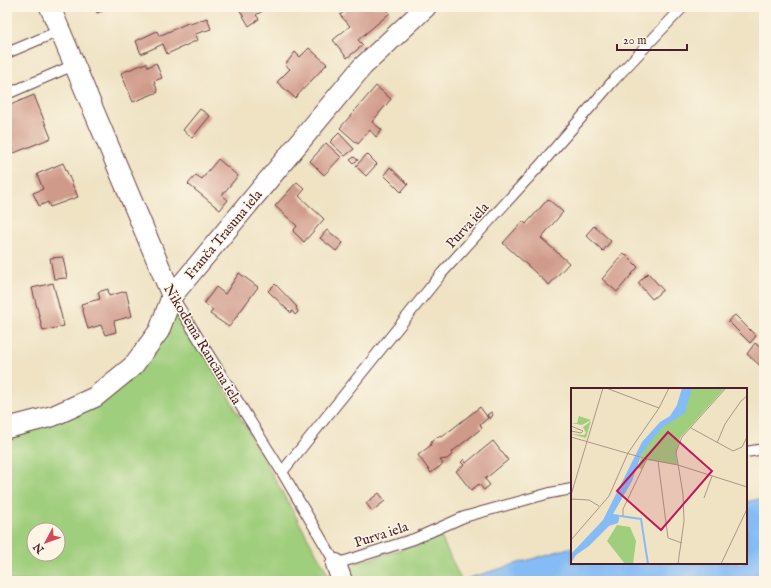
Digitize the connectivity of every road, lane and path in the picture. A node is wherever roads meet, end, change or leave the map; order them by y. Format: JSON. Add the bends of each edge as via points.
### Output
{"nodes":[{"id":1,"x":50,"y":7,"type":"edge"},
{"id":2,"x":426,"y":7,"type":"edge"},
{"id":3,"x":683,"y":7,"type":"edge"},
{"id":4,"x":60,"y":31,"type":"junction"},
{"id":5,"x":7,"y":53,"type":"edge"},
{"id":6,"x":74,"y":65,"type":"junction"},
{"id":7,"x":7,"y":94,"type":"edge"},
{"id":8,"x":172,"y":296,"type":"junction"},
{"id":9,"x":7,"y":428,"type":"edge"},
{"id":10,"x":764,"y":449,"type":"edge"},
{"id":11,"x":747,"y":452,"type":"edge"},
{"id":12,"x":282,"y":472,"type":"junction"},
{"id":13,"x":571,"y":489,"type":"edge"},
{"id":14,"x":339,"y":572,"type":"edge"}],
"edges":[{"from":1,"to":4,"type":"street","name":"Nikodema Rancāna iela"},
{"from":2,"to":8,"type":"street","name":"Franča Trasuna iela","via":[[362,67]]},
{"from":3,"to":12,"type":"lane","name":"Purva iela","via":[[614,80],[442,273]]},
{"from":4,"to":5,"type":"lane"},
{"from":4,"to":6,"type":"street","name":"Nikodema Rancāna iela"},
{"from":6,"to":7,"type":"lane"},
{"from":6,"to":8,"type":"street","name":"Nikodema Rancāna iela"},
{"from":8,"to":9,"type":"street","name":"Franča Trasuna iela","via":[[159,331],[133,366],[95,397],[53,416]]},
{"from":8,"to":12,"type":"lane","name":"Nikodema Rancāna iela"},
{"from":10,"to":11,"type":"lane"},
{"from":12,"to":14,"type":"lane","name":"Nikodema Rancāna iela"},
{"from":13,"to":14,"type":"lane","name":"Purva iela","via":[[543,494],[464,517]]}]}
